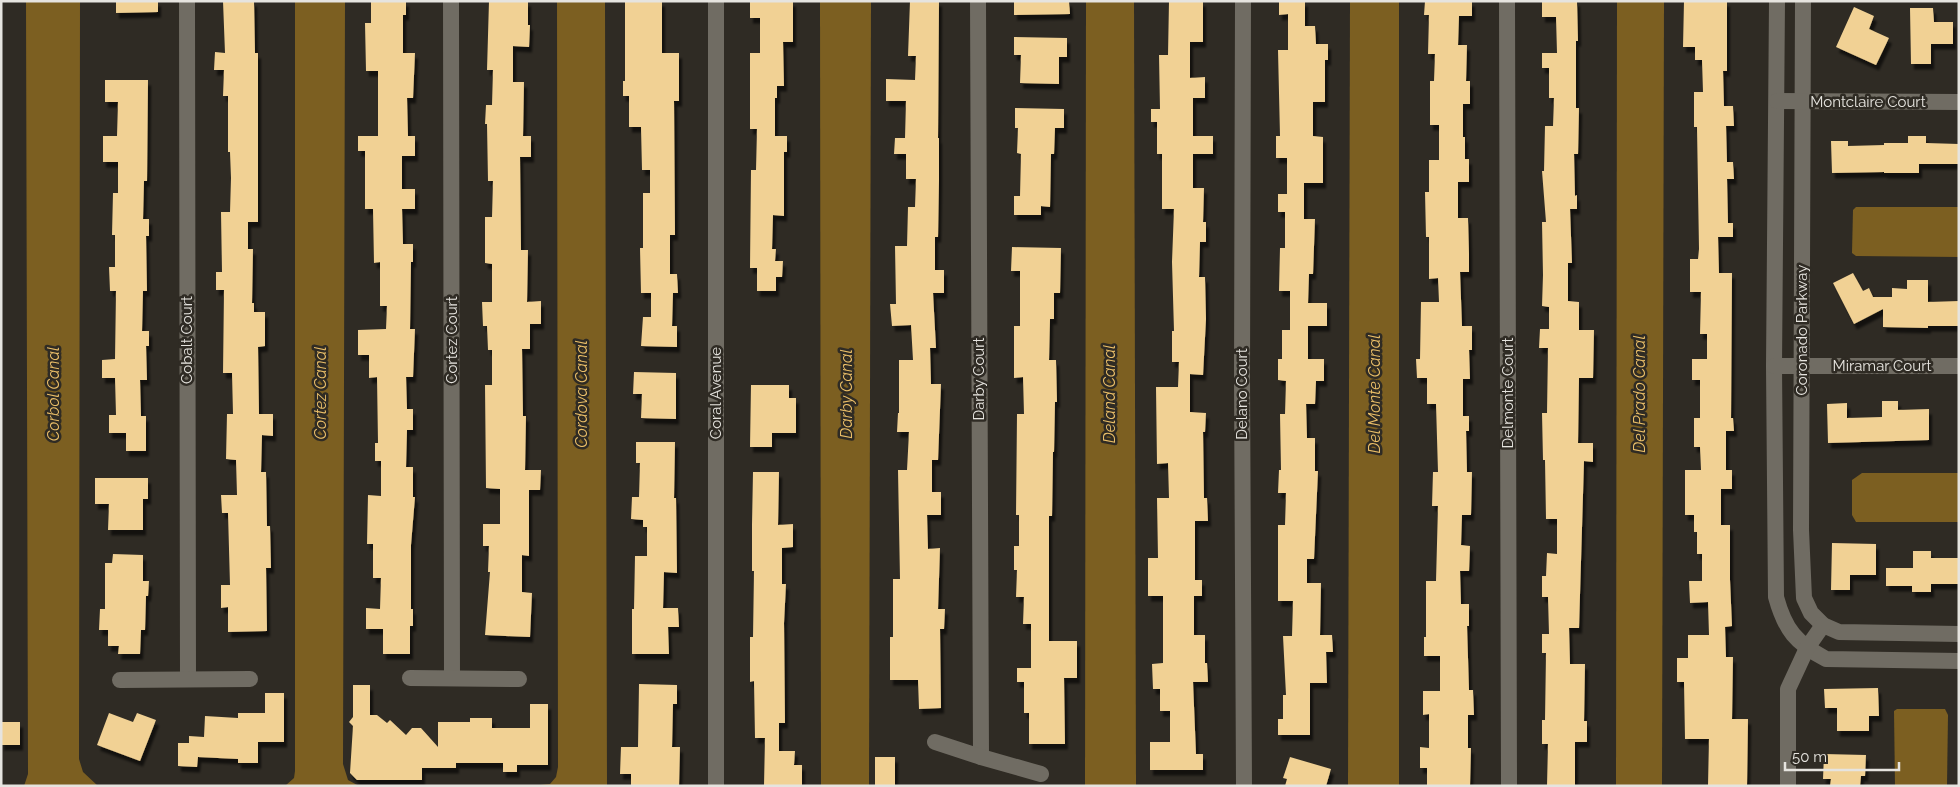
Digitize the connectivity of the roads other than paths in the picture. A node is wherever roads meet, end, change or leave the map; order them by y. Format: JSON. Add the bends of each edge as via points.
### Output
{"nodes":[{"id":1,"x":187,"y":1,"type":"edge"},
{"id":2,"x":451,"y":1,"type":"edge"},
{"id":3,"x":716,"y":1,"type":"edge"},
{"id":4,"x":978,"y":1,"type":"edge"},
{"id":5,"x":1243,"y":1,"type":"edge"},
{"id":6,"x":1507,"y":1,"type":"edge"},
{"id":7,"x":1777,"y":1,"type":"edge"},
{"id":8,"x":1803,"y":1,"type":"edge"},
{"id":9,"x":1776,"y":101,"type":"junction"},
{"id":10,"x":1802,"y":102,"type":"junction"},
{"id":11,"x":1959,"y":102,"type":"edge"},
{"id":12,"x":1774,"y":366,"type":"junction"},
{"id":13,"x":1802,"y":366,"type":"junction"},
{"id":14,"x":1959,"y":366,"type":"edge"},
{"id":15,"x":1823,"y":625,"type":"junction"},
{"id":16,"x":1959,"y":634,"type":"edge"},
{"id":17,"x":1806,"y":648,"type":"junction"},
{"id":18,"x":1959,"y":660,"type":"edge"},
{"id":19,"x":410,"y":678,"type":"dead end"},
{"id":20,"x":452,"y":678,"type":"junction"},
{"id":21,"x":188,"y":679,"type":"junction"},
{"id":22,"x":250,"y":679,"type":"dead end"},
{"id":23,"x":519,"y":679,"type":"dead end"},
{"id":24,"x":120,"y":680,"type":"dead end"},
{"id":25,"x":935,"y":742,"type":"dead end"},
{"id":26,"x":981,"y":757,"type":"junction"},
{"id":27,"x":1041,"y":774,"type":"dead end"},
{"id":28,"x":716,"y":786,"type":"edge"},
{"id":29,"x":1244,"y":786,"type":"edge"},
{"id":30,"x":1509,"y":786,"type":"edge"},
{"id":31,"x":1788,"y":786,"type":"edge"}],
"edges":[{"from":1,"to":21,"type":"street","name":"Cobalt Court"},
{"from":2,"to":20,"type":"street","name":"Cortez Court"},
{"from":3,"to":28,"type":"street","name":"Coral Avenue"},
{"from":4,"to":26,"type":"street","name":"Darby Court"},
{"from":5,"to":29,"type":"street","name":"Delano Court"},
{"from":6,"to":30,"type":"street","name":"Delmonte Court"},
{"from":7,"to":9,"type":"street","name":"Coronado Parkway"},
{"from":8,"to":10,"type":"street","name":"Coronado Parkway"},
{"from":9,"to":10,"type":"street","name":"Montclaire Court"},
{"from":9,"to":12,"type":"street","name":"Coronado Parkway"},
{"from":10,"to":11,"type":"street","name":"Montclaire Court"},
{"from":10,"to":13,"type":"street","name":"Coronado Parkway"},
{"from":12,"to":13,"type":"street","name":"Miramar Court"},
{"from":12,"to":17,"type":"street","name":"Coronado Parkway","via":[[1776,597],[1788,629]]},
{"from":13,"to":14,"type":"street","name":"Miramar Court"},
{"from":13,"to":15,"type":"street","name":"Coronado Parkway","via":[[1804,598],[1811,613]]},
{"from":15,"to":16,"type":"street","via":[[1839,632]]},
{"from":15,"to":17,"type":"street"},
{"from":17,"to":18,"type":"street","via":[[1826,659]]},
{"from":17,"to":31,"type":"street","via":[[1788,689]]},
{"from":19,"to":20,"type":"street"},
{"from":20,"to":23,"type":"street"},
{"from":21,"to":22,"type":"street"},
{"from":21,"to":24,"type":"street"},
{"from":25,"to":26,"type":"street"},
{"from":26,"to":27,"type":"street"}]}
